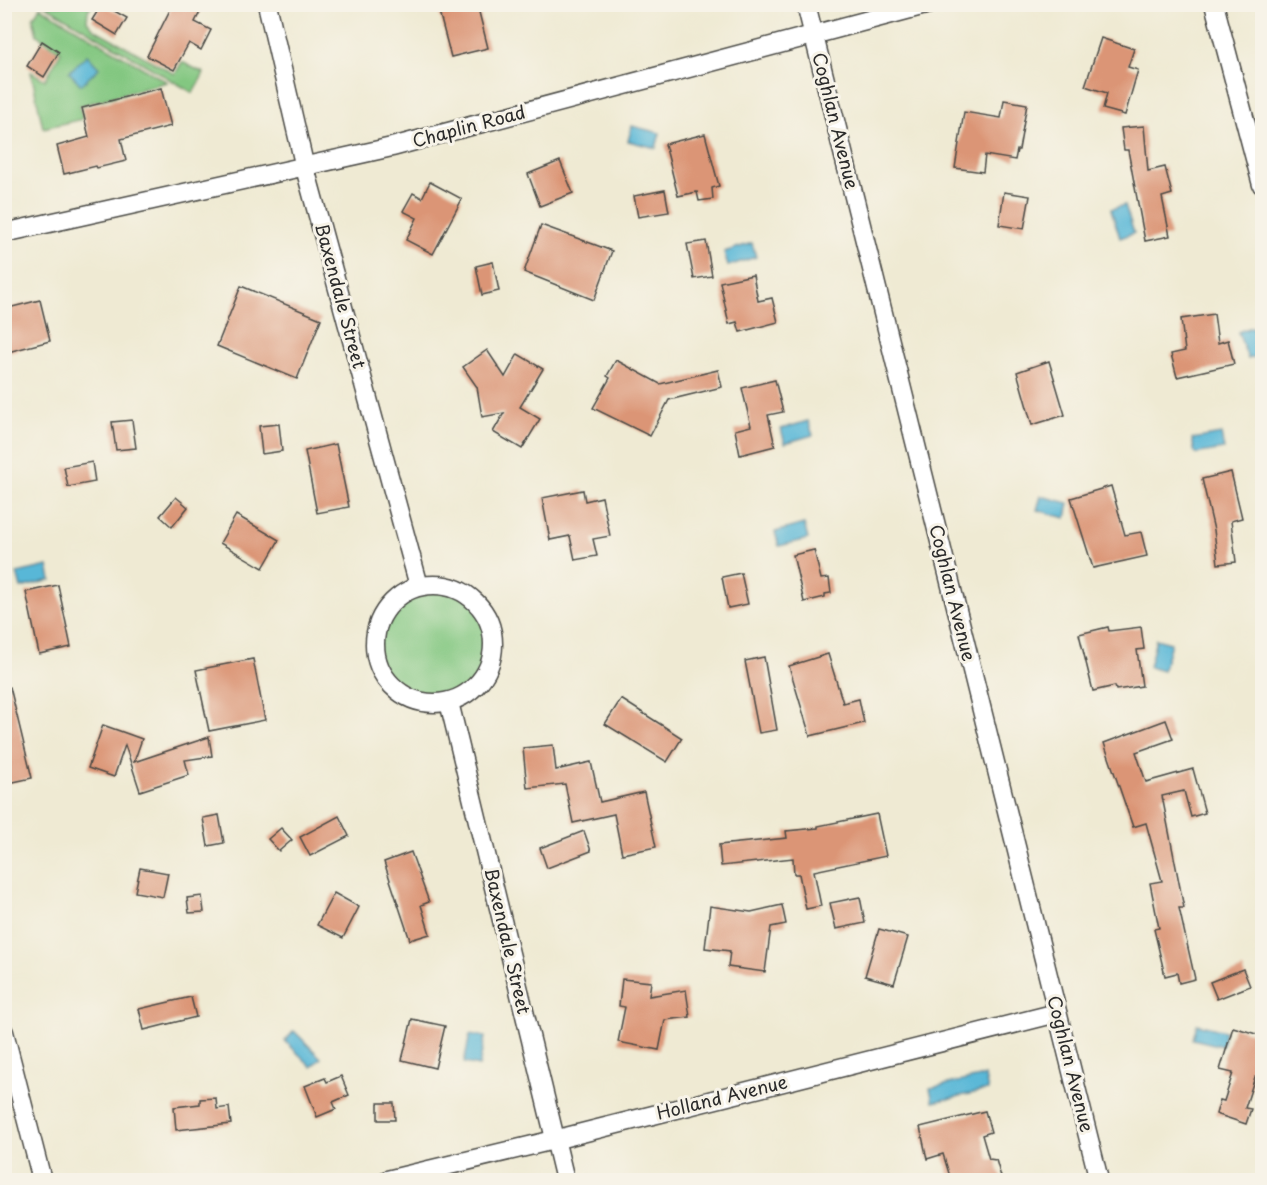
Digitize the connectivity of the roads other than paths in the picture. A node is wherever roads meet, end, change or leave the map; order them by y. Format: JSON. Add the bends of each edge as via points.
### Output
{"nodes":[{"id":1,"x":267,"y":4,"type":"edge"},
{"id":2,"x":806,"y":4,"type":"edge"},
{"id":3,"x":929,"y":4,"type":"edge"},
{"id":4,"x":1215,"y":4,"type":"edge"},
{"id":5,"x":814,"y":35,"type":"junction"},
{"id":6,"x":305,"y":168,"type":"junction"},
{"id":7,"x":1263,"y":185,"type":"edge"},
{"id":8,"x":4,"y":233,"type":"edge"},
{"id":9,"x":419,"y":586,"type":"junction"},
{"id":10,"x":449,"y":702,"type":"junction"},
{"id":11,"x":1057,"y":1013,"type":"junction"},
{"id":12,"x":4,"y":1032,"type":"edge"},
{"id":13,"x":554,"y":1140,"type":"junction"},
{"id":14,"x":42,"y":1180,"type":"edge"},
{"id":15,"x":387,"y":1180,"type":"edge"},
{"id":16,"x":565,"y":1180,"type":"edge"},
{"id":17,"x":1099,"y":1180,"type":"edge"}],
"edges":[{"from":1,"to":6,"type":"street","name":"Baxendale Street"},
{"from":2,"to":5,"type":"street","name":"Coghlan Avenue"},
{"from":3,"to":5,"type":"street","name":"Chaplin Road"},
{"from":4,"to":7,"type":"street"},
{"from":5,"to":6,"type":"street","name":"Chaplin Road"},
{"from":5,"to":11,"type":"street","name":"Coghlan Avenue"},
{"from":6,"to":8,"type":"street","name":"Chaplin Road"},
{"from":6,"to":9,"type":"street","name":"Baxendale Street"},
{"from":9,"to":10,"type":"street","via":[[398,596],[382,613],[375,636],[376,659],[386,680],[404,696],[426,703]]},
{"from":9,"to":10,"type":"street","via":[[442,584],[464,592],[482,607],[492,628],[493,652],[486,674],[470,692]]},
{"from":10,"to":13,"type":"street","name":"Baxendale Street"},
{"from":11,"to":13,"type":"street","name":"Holland Avenue"},
{"from":11,"to":17,"type":"street","name":"Coghlan Avenue"},
{"from":12,"to":14,"type":"street"},
{"from":13,"to":15,"type":"street","name":"Holland Avenue"},
{"from":13,"to":16,"type":"street","name":"Baxendale Street"}]}
